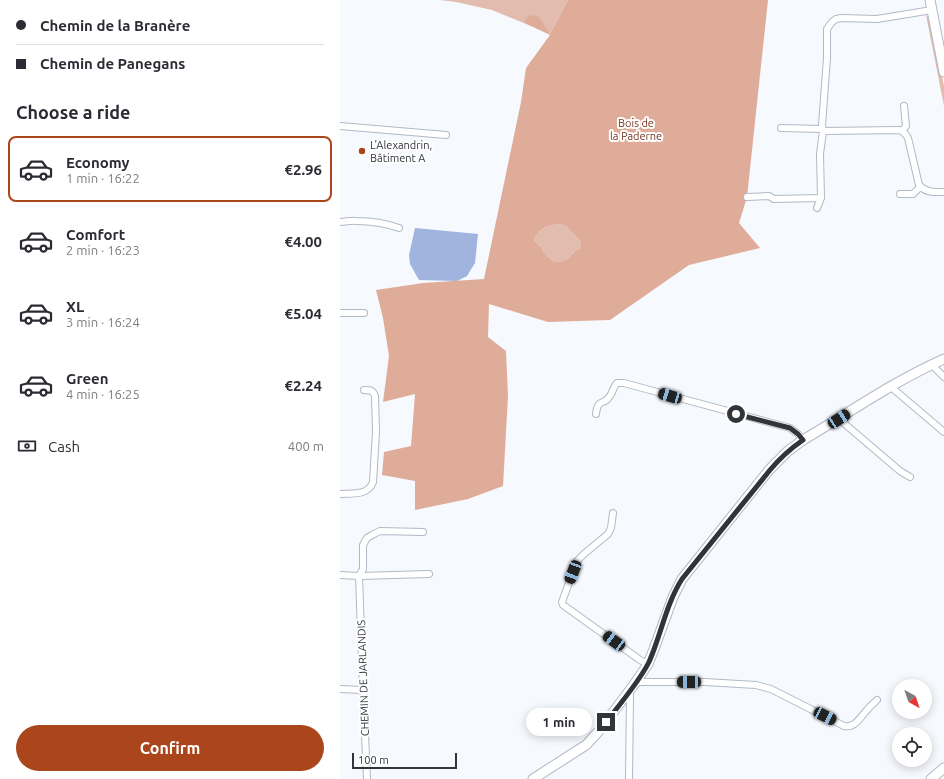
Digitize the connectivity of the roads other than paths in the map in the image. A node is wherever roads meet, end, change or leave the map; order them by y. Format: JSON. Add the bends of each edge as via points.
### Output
{"nodes":[{"id":1,"x":930,"y":0,"type":"edge"},
{"id":2,"x":932,"y":10,"type":"junction"},
{"id":3,"x":944,"y":72,"type":"edge"},
{"id":4,"x":904,"y":106,"type":"dead end"},
{"id":5,"x":340,"y":126,"type":"edge"},
{"id":6,"x":781,"y":128,"type":"dead end"},
{"id":7,"x":823,"y":130,"type":"junction"},
{"id":8,"x":902,"y":131,"type":"junction"},
{"id":9,"x":446,"y":135,"type":"dead end"},
{"id":10,"x":920,"y":187,"type":"junction"},
{"id":11,"x":944,"y":192,"type":"edge"},
{"id":12,"x":900,"y":194,"type":"dead end"},
{"id":13,"x":747,"y":197,"type":"dead end"},
{"id":14,"x":821,"y":198,"type":"junction"},
{"id":15,"x":817,"y":208,"type":"dead end"},
{"id":16,"x":340,"y":222,"type":"edge"},
{"id":17,"x":399,"y":228,"type":"dead end"},
{"id":18,"x":340,"y":312,"type":"edge"},
{"id":19,"x":364,"y":313,"type":"dead end"},
{"id":20,"x":944,"y":360,"type":"edge"},
{"id":21,"x":932,"y":365,"type":"junction"},
{"id":22,"x":944,"y":377,"type":"edge"},
{"id":23,"x":891,"y":387,"type":"junction"},
{"id":24,"x":364,"y":390,"type":"dead end"},
{"id":25,"x":596,"y":414,"type":"dead end"},
{"id":26,"x":839,"y":419,"type":"junction"},
{"id":27,"x":944,"y":432,"type":"edge"},
{"id":28,"x":803,"y":440,"type":"junction"},
{"id":29,"x":910,"y":477,"type":"dead end"},
{"id":30,"x":340,"y":494,"type":"edge"},
{"id":31,"x":613,"y":513,"type":"dead end"},
{"id":32,"x":423,"y":532,"type":"dead end"},
{"id":33,"x":429,"y":574,"type":"dead end"},
{"id":34,"x":340,"y":576,"type":"edge"},
{"id":35,"x":359,"y":576,"type":"junction"},
{"id":36,"x":648,"y":664,"type":"junction"},
{"id":37,"x":636,"y":682,"type":"junction"},
{"id":38,"x":340,"y":689,"type":"edge"},
{"id":39,"x":363,"y":690,"type":"junction"},
{"id":40,"x":630,"y":690,"type":"junction"},
{"id":41,"x":877,"y":700,"type":"dead end"},
{"id":42,"x":944,"y":768,"type":"edge"},
{"id":43,"x":367,"y":779,"type":"edge"},
{"id":44,"x":533,"y":779,"type":"edge"},
{"id":45,"x":629,"y":779,"type":"edge"},
{"id":46,"x":931,"y":779,"type":"edge"}],
"edges":[{"from":1,"to":2,"type":"street"},
{"from":2,"to":3,"type":"street"},
{"from":2,"to":7,"type":"street","via":[[877,19],[841,18],[832,22],[828,29]]},
{"from":4,"to":8,"type":"street","via":[[906,126]]},
{"from":5,"to":9,"type":"street"},
{"from":6,"to":7,"type":"street"},
{"from":7,"to":8,"type":"street"},
{"from":7,"to":14,"type":"street","via":[[820,154]]},
{"from":8,"to":10,"type":"street","via":[[908,138]]},
{"from":10,"to":11,"type":"street","via":[[927,191]]},
{"from":10,"to":12,"type":"street","via":[[913,194]]},
{"from":13,"to":14,"type":"street"},
{"from":14,"to":15,"type":"street"},
{"from":16,"to":17,"type":"street","via":[[354,220],[389,224]]},
{"from":18,"to":19,"type":"street"},
{"from":20,"to":21,"type":"street"},
{"from":21,"to":22,"type":"street"},
{"from":21,"to":23,"type":"street"},
{"from":23,"to":26,"type":"street"},
{"from":23,"to":27,"type":"street"},
{"from":24,"to":30,"type":"street","via":[[371,390],[375,396],[373,482],[369,489],[363,492]]},
{"from":25,"to":28,"type":"street","via":[[598,405],[610,397],[615,385],[624,383],[790,428]]},
{"from":26,"to":28,"type":"street"},
{"from":26,"to":29,"type":"street","via":[[900,472]]},
{"from":28,"to":36,"type":"street","via":[[770,470],[682,579]]},
{"from":31,"to":36,"type":"street","via":[[608,534],[578,560],[562,602]]},
{"from":32,"to":35,"type":"street","name":"CHEMIN DE JARLANDIS","via":[[372,534],[363,545],[363,569]]},
{"from":33,"to":35,"type":"street"},
{"from":34,"to":35,"type":"street"},
{"from":35,"to":39,"type":"street","name":"CHEMIN DE JARLANDIS"},
{"from":36,"to":37,"type":"street"},
{"from":37,"to":40,"type":"street"},
{"from":37,"to":41,"type":"street","via":[[705,682],[764,686],[844,726],[854,724]]},
{"from":38,"to":39,"type":"street"},
{"from":39,"to":43,"type":"street","name":"CHEMIN DE JARLANDIS"},
{"from":40,"to":44,"type":"street","via":[[590,742]]},
{"from":40,"to":45,"type":"street"},
{"from":42,"to":46,"type":"street"}]}
